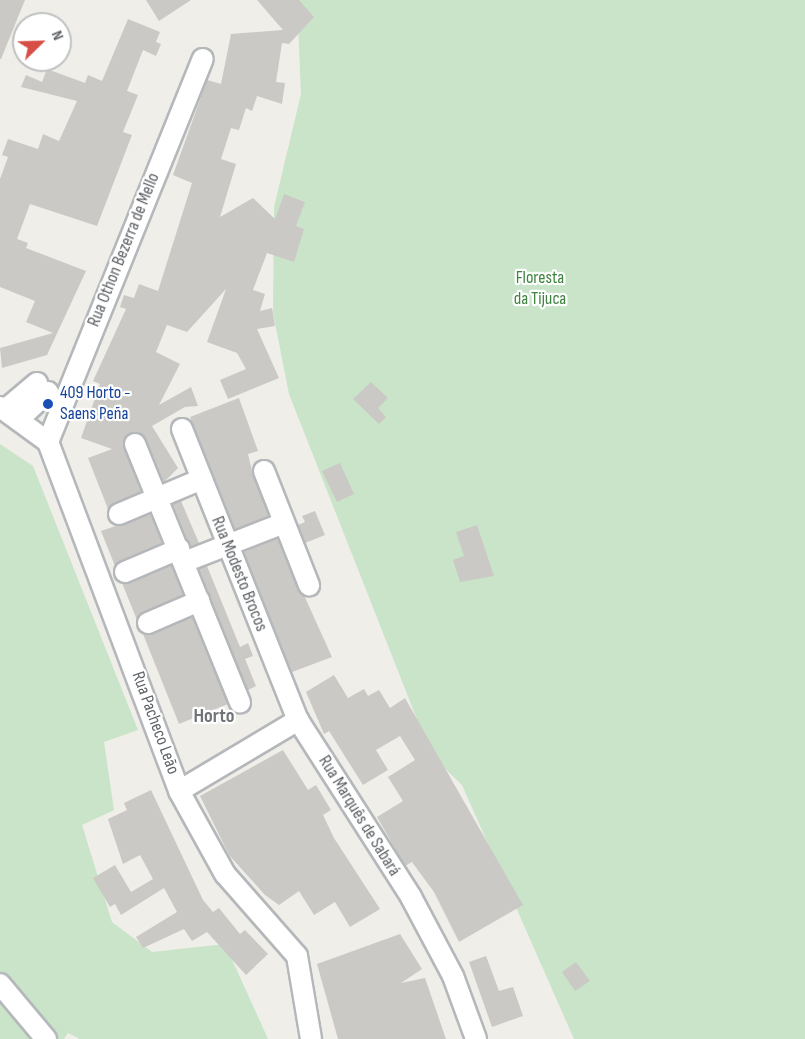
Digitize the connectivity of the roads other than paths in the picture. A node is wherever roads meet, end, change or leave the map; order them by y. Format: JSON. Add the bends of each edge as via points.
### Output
{"nodes":[{"id":1,"x":203,"y":59,"type":"dead end"},
{"id":2,"x":42,"y":387,"type":"dead end"},
{"id":3,"x":8,"y":412,"type":"edge"},
{"id":4,"x":182,"y":429,"type":"dead end"},
{"id":5,"x":48,"y":442,"type":"junction"},
{"id":6,"x":135,"y":444,"type":"dead end"},
{"id":7,"x":264,"y":471,"type":"dead end"},
{"id":8,"x":202,"y":479,"type":"junction"},
{"id":9,"x":158,"y":498,"type":"junction"},
{"id":10,"x":119,"y":514,"type":"dead end"},
{"id":11,"x":284,"y":523,"type":"junction"},
{"id":12,"x":228,"y":545,"type":"junction"},
{"id":13,"x":181,"y":556,"type":"junction"},
{"id":14,"x":125,"y":572,"type":"dead end"},
{"id":15,"x":309,"y":585,"type":"dead end"},
{"id":16,"x":200,"y":601,"type":"junction"},
{"id":17,"x":148,"y":623,"type":"dead end"},
{"id":18,"x":240,"y":702,"type":"dead end"},
{"id":19,"x":298,"y":720,"type":"junction"},
{"id":20,"x":179,"y":790,"type":"junction"},
{"id":21,"x":0,"y":984,"type":"edge"},
{"id":22,"x":46,"y":1039,"type":"edge"},
{"id":23,"x":311,"y":1039,"type":"edge"},
{"id":24,"x":476,"y":1039,"type":"edge"}],
"edges":[{"from":1,"to":5,"type":"street","name":"Rua Othon Bezerra de Mello"},
{"from":2,"to":3,"type":"street"},
{"from":3,"to":5,"type":"street"},
{"from":4,"to":8,"type":"street","name":"Rua Modesto Brocos"},
{"from":5,"to":20,"type":"street","name":"Rua Pacheco Leão"},
{"from":6,"to":9,"type":"street"},
{"from":7,"to":11,"type":"street"},
{"from":8,"to":9,"type":"street"},
{"from":8,"to":12,"type":"street","name":"Rua Modesto Brocos"},
{"from":9,"to":10,"type":"street"},
{"from":9,"to":13,"type":"street"},
{"from":11,"to":12,"type":"street"},
{"from":11,"to":15,"type":"street"},
{"from":12,"to":13,"type":"street"},
{"from":12,"to":19,"type":"street","name":"Rua Modesto Brocos"},
{"from":13,"to":14,"type":"street"},
{"from":13,"to":16,"type":"street"},
{"from":16,"to":17,"type":"street"},
{"from":16,"to":18,"type":"street"},
{"from":19,"to":20,"type":"street"},
{"from":19,"to":24,"type":"street","name":"Rua Marquês de Sabará","via":[[411,897],[453,976]]},
{"from":20,"to":23,"type":"street","name":"Rua Pacheco Leão","via":[[225,874],[297,956]]},
{"from":21,"to":22,"type":"street"}]}
